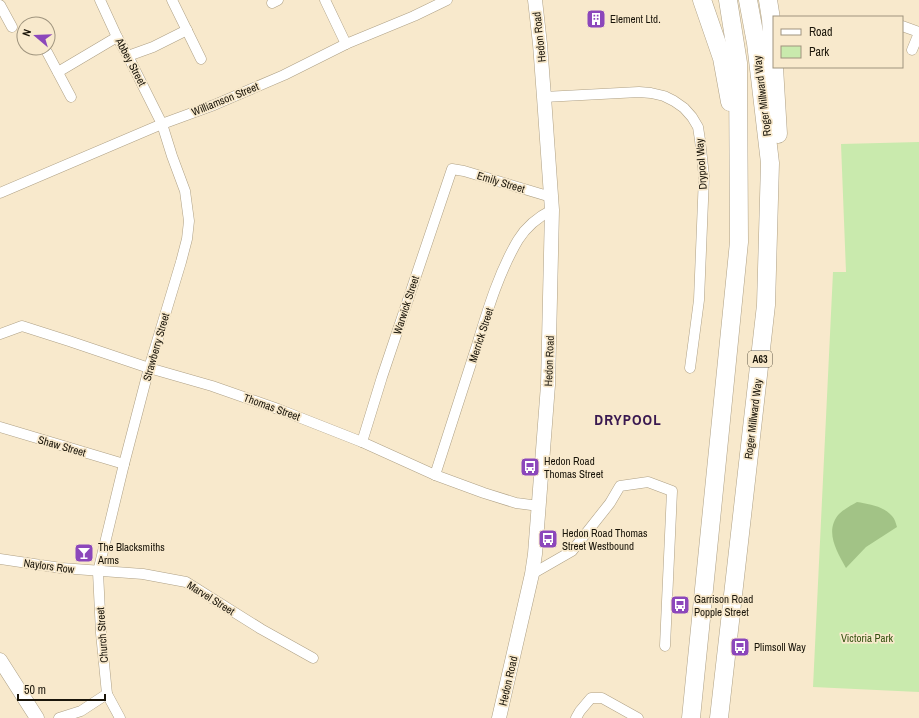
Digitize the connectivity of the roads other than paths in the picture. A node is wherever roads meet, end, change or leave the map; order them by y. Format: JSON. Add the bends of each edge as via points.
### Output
{"nodes":[{"id":1,"x":100,"y":0,"type":"edge"},
{"id":2,"x":172,"y":0,"type":"edge"},
{"id":3,"x":324,"y":0,"type":"edge"},
{"id":4,"x":447,"y":0,"type":"edge"},
{"id":5,"x":535,"y":0,"type":"edge"},
{"id":6,"x":702,"y":0,"type":"edge"},
{"id":7,"x":728,"y":0,"type":"edge"},
{"id":8,"x":748,"y":0,"type":"edge"},
{"id":9,"x":768,"y":0,"type":"edge"},
{"id":10,"x":0,"y":5,"type":"edge"},
{"id":11,"x":903,"y":26,"type":"edge"},
{"id":12,"x":12,"y":27,"type":"dead end"},
{"id":13,"x":188,"y":30,"type":"junction"},
{"id":14,"x":919,"y":32,"type":"edge"},
{"id":15,"x":117,"y":37,"type":"junction"},
{"id":16,"x":346,"y":44,"type":"junction"},
{"id":17,"x":912,"y":50,"type":"dead end"},
{"id":18,"x":773,"y":51,"type":"edge"},
{"id":19,"x":49,"y":56,"type":"edge"},
{"id":20,"x":128,"y":56,"type":"junction"},
{"id":21,"x":201,"y":59,"type":"dead end"},
{"id":22,"x":774,"y":68,"type":"edge"},
{"id":23,"x":58,"y":72,"type":"junction"},
{"id":24,"x":71,"y":97,"type":"dead end"},
{"id":25,"x":544,"y":97,"type":"junction"},
{"id":26,"x":162,"y":124,"type":"junction"},
{"id":27,"x":739,"y":156,"type":"junction"},
{"id":28,"x":452,"y":169,"type":"joint"},
{"id":29,"x":0,"y":193,"type":"edge"},
{"id":30,"x":551,"y":204,"type":"junction"},
{"id":31,"x":766,"y":305,"type":"junction"},
{"id":32,"x":0,"y":334,"type":"edge"},
{"id":33,"x":149,"y":368,"type":"junction"},
{"id":34,"x":690,"y":368,"type":"dead end"},
{"id":35,"x":0,"y":427,"type":"edge"},
{"id":36,"x":362,"y":442,"type":"junction"},
{"id":37,"x":124,"y":464,"type":"junction"},
{"id":38,"x":435,"y":476,"type":"junction"},
{"id":39,"x":539,"y":506,"type":"junction"},
{"id":40,"x":0,"y":559,"type":"edge"},
{"id":41,"x":98,"y":572,"type":"junction"},
{"id":42,"x":532,"y":574,"type":"junction"},
{"id":43,"x":665,"y":646,"type":"dead end"},
{"id":44,"x":313,"y":658,"type":"dead end"},
{"id":45,"x":0,"y":660,"type":"edge"},
{"id":46,"x":107,"y":694,"type":"junction"},
{"id":47,"x":37,"y":718,"type":"edge"},
{"id":48,"x":59,"y":718,"type":"edge"},
{"id":49,"x":120,"y":718,"type":"edge"},
{"id":50,"x":499,"y":718,"type":"edge"},
{"id":51,"x":576,"y":718,"type":"edge"},
{"id":52,"x":638,"y":718,"type":"edge"},
{"id":53,"x":691,"y":718,"type":"edge"},
{"id":54,"x":719,"y":718,"type":"edge"}],
"edges":[{"from":1,"to":15,"type":"street","name":"Abbey Street"},
{"from":2,"to":13,"type":"street"},
{"from":3,"to":16,"type":"street"},
{"from":4,"to":16,"type":"street","name":"Williamson Street"},
{"from":5,"to":25,"type":"street","name":"Hedon Road"},
{"from":6,"to":27,"type":"highway","via":[[722,58]]},
{"from":7,"to":27,"type":"highway","name":"Roger Millward Way","via":[[738,63]]},
{"from":8,"to":31,"type":"highway","name":"Roger Millward Way","number":"A63","via":[[756,43],[770,163]]},
{"from":9,"to":18,"type":"highway","number":"A63"},
{"from":10,"to":12,"type":"street"},
{"from":11,"to":14,"type":"street"},
{"from":13,"to":20,"type":"street"},
{"from":13,"to":21,"type":"street"},
{"from":14,"to":17,"type":"street"},
{"from":15,"to":20,"type":"street","name":"Abbey Street"},
{"from":15,"to":23,"type":"street"},
{"from":16,"to":26,"type":"street","name":"Williamson Street","via":[[284,75]]},
{"from":19,"to":23,"type":"street"},
{"from":20,"to":26,"type":"street","name":"Abbey Street"},
{"from":22,"to":31,"type":"highway","number":"A63","via":[[779,150]]},
{"from":23,"to":24,"type":"street"},
{"from":25,"to":30,"type":"street","name":"Hedon Road"},
{"from":25,"to":34,"type":"street","name":"Drypool Way","via":[[651,93],[664,96],[684,108],[698,127],[704,176],[699,300]]},
{"from":26,"to":29,"type":"street","name":"Williamson Street"},
{"from":26,"to":33,"type":"street","name":"Strawberry Street","via":[[185,191],[189,221],[187,239]]},
{"from":27,"to":53,"type":"highway","name":"Roger Millward Way","via":[[739,242]]},
{"from":28,"to":30,"type":"street","name":"Emily Street","via":[[464,171]]},
{"from":28,"to":36,"type":"street","name":"Warwick Street"},
{"from":30,"to":38,"type":"street","name":"Merrick Street","via":[[518,239],[501,274]]},
{"from":30,"to":39,"type":"street","name":"Hedon Road","via":[[548,385]]},
{"from":31,"to":54,"type":"highway","name":"Roger Millward Way","number":"A63"},
{"from":32,"to":33,"type":"street","name":"Thomas Street","via":[[22,326]]},
{"from":33,"to":36,"type":"street","name":"Thomas Street","via":[[212,386]]},
{"from":33,"to":37,"type":"street","name":"Strawberry Street"},
{"from":35,"to":37,"type":"street","name":"Shaw Street"},
{"from":36,"to":38,"type":"street","name":"Thomas Street"},
{"from":37,"to":41,"type":"street","name":"Strawberry Street"},
{"from":38,"to":39,"type":"street","name":"Thomas Street","via":[[516,503]]},
{"from":39,"to":42,"type":"street","name":"Hedon Road"},
{"from":40,"to":41,"type":"street","name":"Naylors Row"},
{"from":41,"to":44,"type":"street","name":"Marvel Street","via":[[143,574],[186,582]]},
{"from":41,"to":46,"type":"street","name":"Church Street"},
{"from":42,"to":43,"type":"street","via":[[572,551],[610,503],[620,486],[648,482],[672,490]]},
{"from":42,"to":50,"type":"street","name":"Hedon Road"},
{"from":45,"to":47,"type":"street"},
{"from":46,"to":48,"type":"street","via":[[80,711]]},
{"from":46,"to":49,"type":"street","name":"Church Street"},
{"from":51,"to":52,"type":"street","via":[[591,698],[602,698]]}]}
